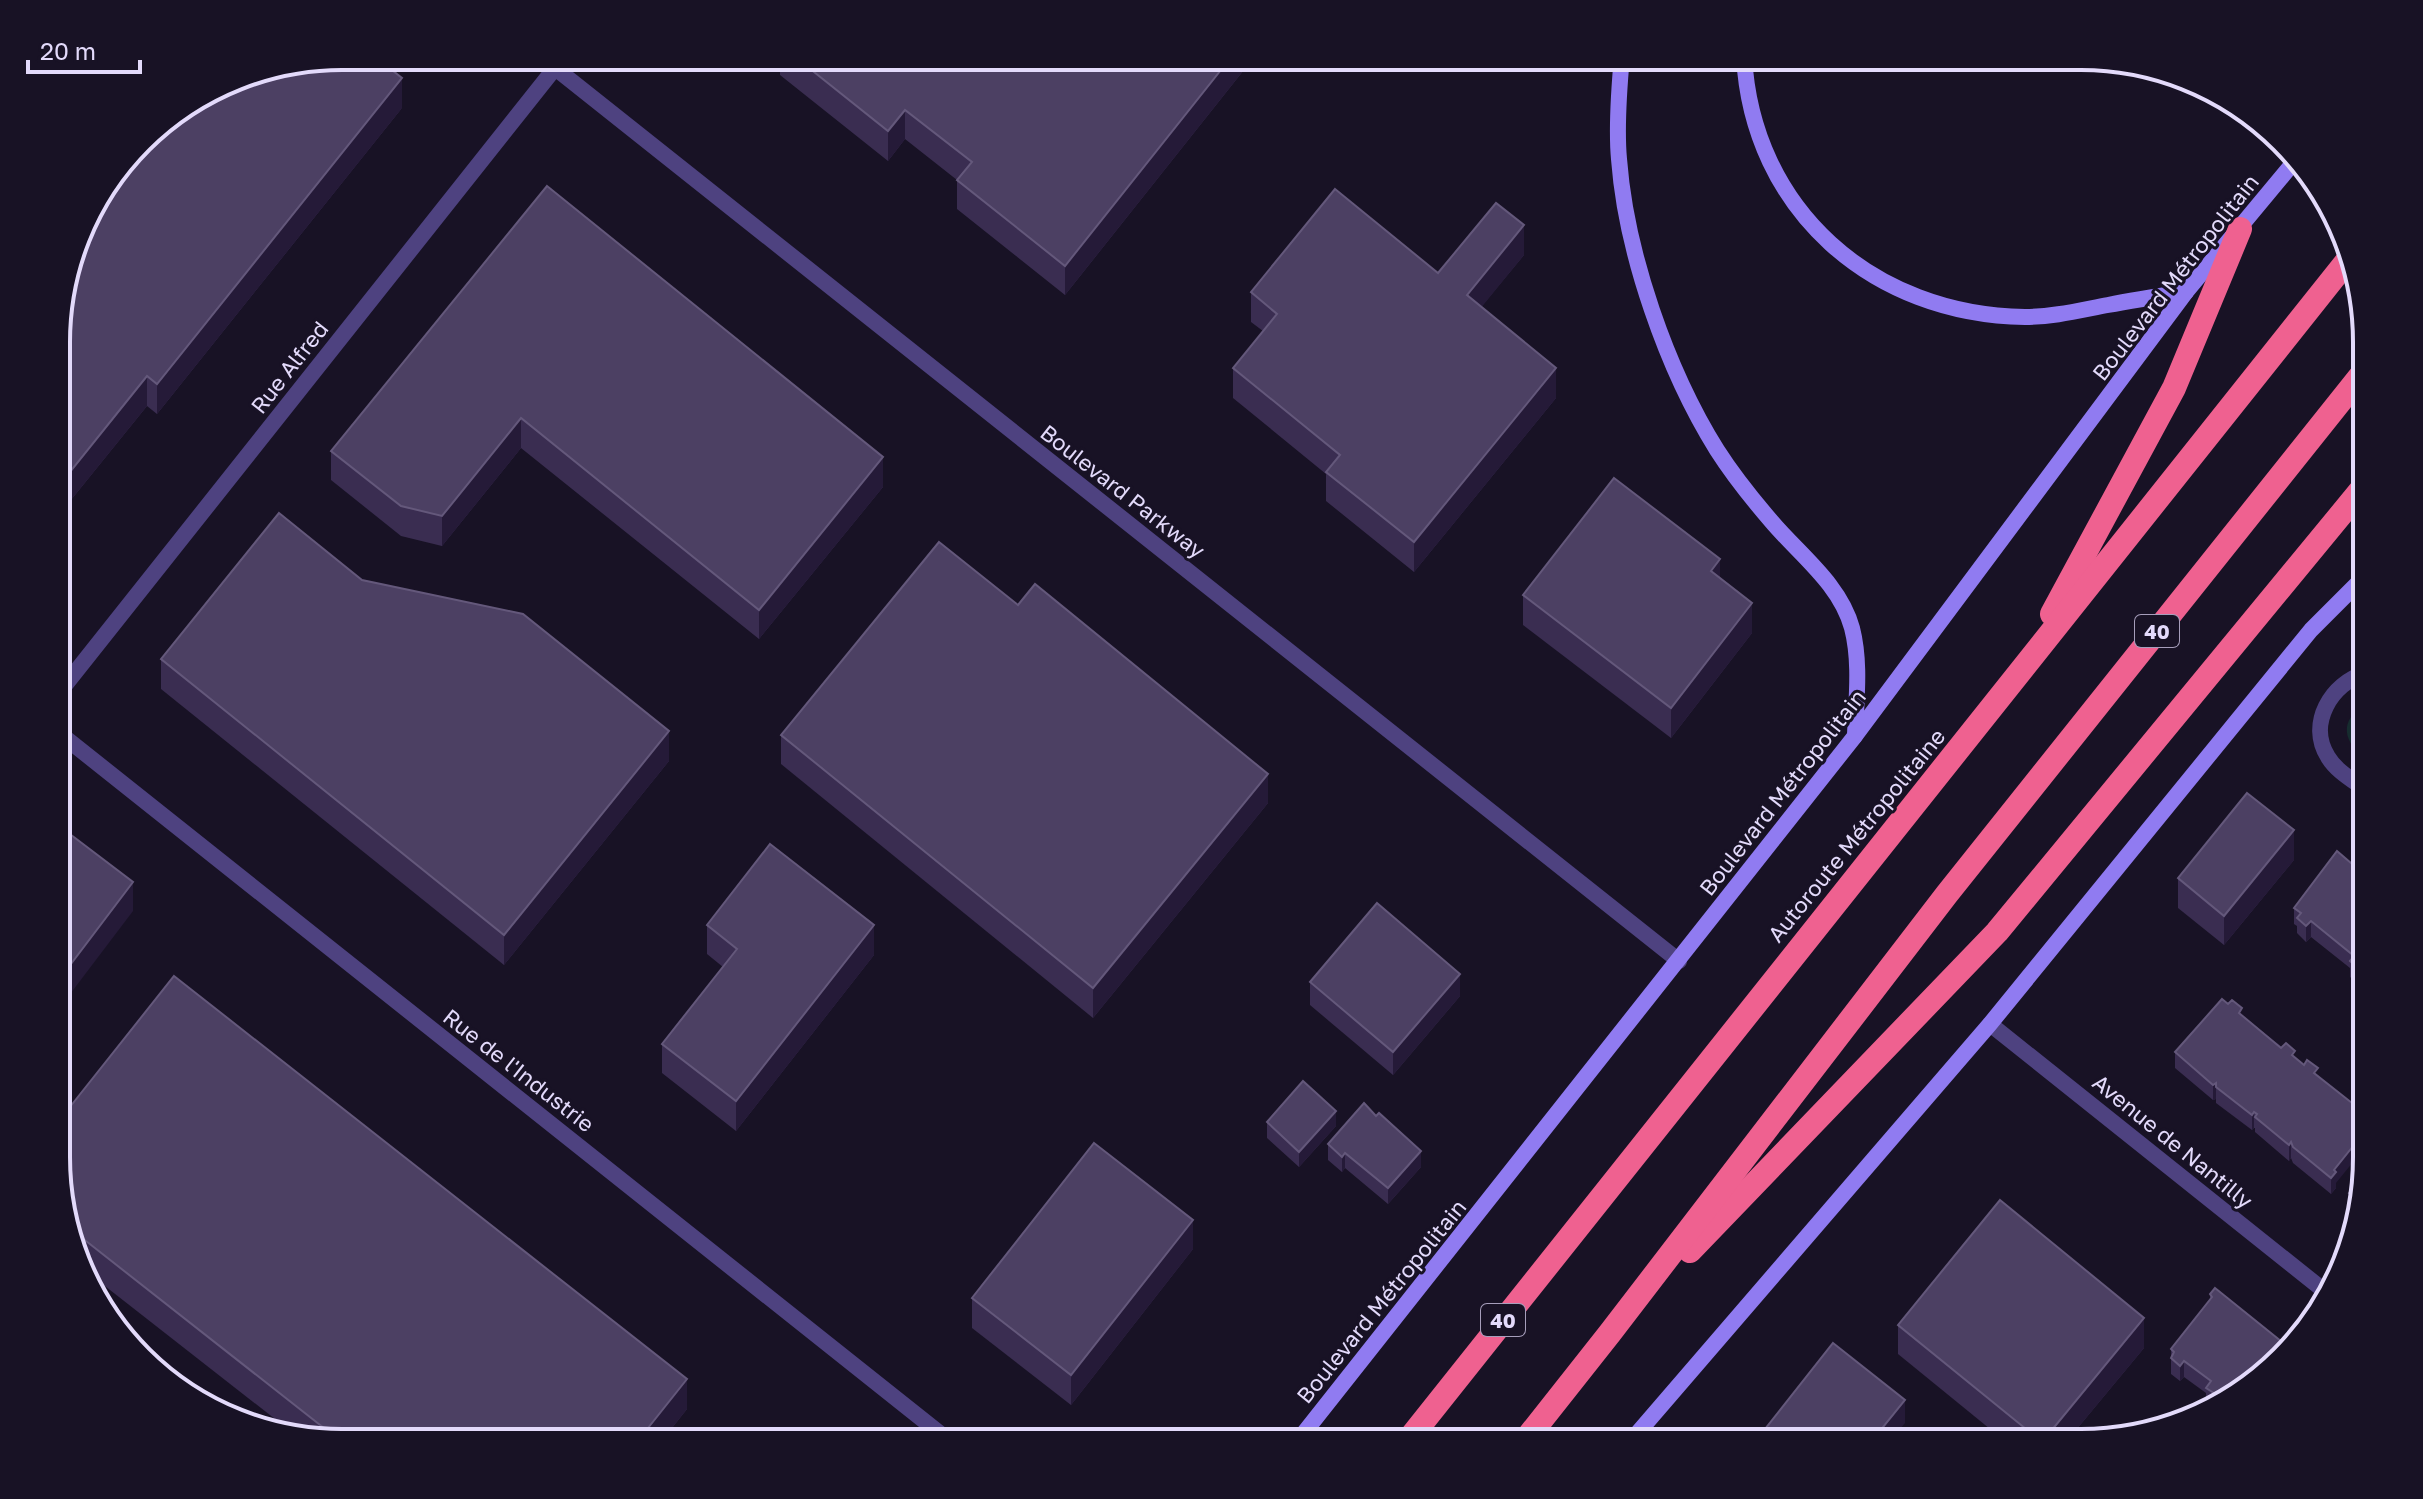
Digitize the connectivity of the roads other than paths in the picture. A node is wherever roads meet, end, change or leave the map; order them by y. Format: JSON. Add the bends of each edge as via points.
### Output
{"nodes":[{"id":1,"x":1622,"y":70,"type":"edge"},
{"id":2,"x":1746,"y":70,"type":"edge"},
{"id":3,"x":553,"y":71,"type":"edge"},
{"id":4,"x":559,"y":71,"type":"edge"},
{"id":5,"x":2290,"y":167,"type":"edge"},
{"id":6,"x":2240,"y":229,"type":"junction"},
{"id":7,"x":2342,"y":267,"type":"edge"},
{"id":8,"x":2186,"y":292,"type":"junction"},
{"id":9,"x":2352,"y":387,"type":"edge"},
{"id":10,"x":2352,"y":501,"type":"edge"},
{"id":11,"x":2352,"y":589,"type":"edge"},
{"id":12,"x":2020,"y":673,"type":"junction"},
{"id":13,"x":70,"y":679,"type":"edge"},
{"id":14,"x":2352,"y":679,"type":"edge"},
{"id":15,"x":1855,"y":736,"type":"junction"},
{"id":16,"x":70,"y":742,"type":"edge"},
{"id":17,"x":2352,"y":778,"type":"edge"},
{"id":18,"x":1679,"y":961,"type":"junction"},
{"id":19,"x":1990,"y":1024,"type":"junction"},
{"id":20,"x":2319,"y":1287,"type":"edge"},
{"id":21,"x":1610,"y":1333,"type":"junction"},
{"id":22,"x":1308,"y":1428,"type":"edge"},
{"id":23,"x":1418,"y":1428,"type":"edge"},
{"id":24,"x":1535,"y":1428,"type":"edge"},
{"id":25,"x":1642,"y":1428,"type":"edge"},
{"id":26,"x":934,"y":1429,"type":"edge"}],
"edges":[{"from":1,"to":15,"type":"main road","via":[[1619,158],[1625,202],[1659,329],[1718,451],[1839,598],[1856,655]]},
{"from":2,"to":8,"type":"main road","via":[[1754,122],[1778,179],[1812,226],[1843,254],[1906,293],[2005,316],[2059,314]]},
{"from":3,"to":13,"type":"street","name":"Rue Alfred"},
{"from":4,"to":18,"type":"street","name":"Boulevard Parkway"},
{"from":5,"to":6,"type":"main road","name":"Boulevard Métropolitain"},
{"from":6,"to":8,"type":"main road","name":"Boulevard Métropolitain"},
{"from":6,"to":12,"type":"highway","via":[[2174,388]]},
{"from":7,"to":12,"type":"highway","name":"Autoroute Métropolitaine","number":"40"},
{"from":8,"to":15,"type":"main road","name":"Boulevard Métropolitain"},
{"from":9,"to":21,"type":"highway","number":"40","via":[[1947,894]]},
{"from":10,"to":21,"type":"highway","via":[[1997,932]]},
{"from":11,"to":19,"type":"main road","via":[[2311,630]]},
{"from":12,"to":23,"type":"highway","name":"Autoroute Métropolitaine","number":"40"},
{"from":14,"to":17,"type":"street","via":[[2334,693],[2319,732],[2329,759]]},
{"from":15,"to":18,"type":"main road","name":"Boulevard Métropolitain"},
{"from":16,"to":26,"type":"street","name":"Rue de l'Industrie"},
{"from":18,"to":22,"type":"main road","name":"Boulevard Métropolitain"},
{"from":19,"to":20,"type":"street","name":"Avenue de Nantilly"},
{"from":19,"to":25,"type":"main road"},
{"from":21,"to":24,"type":"highway","number":"40"}]}
